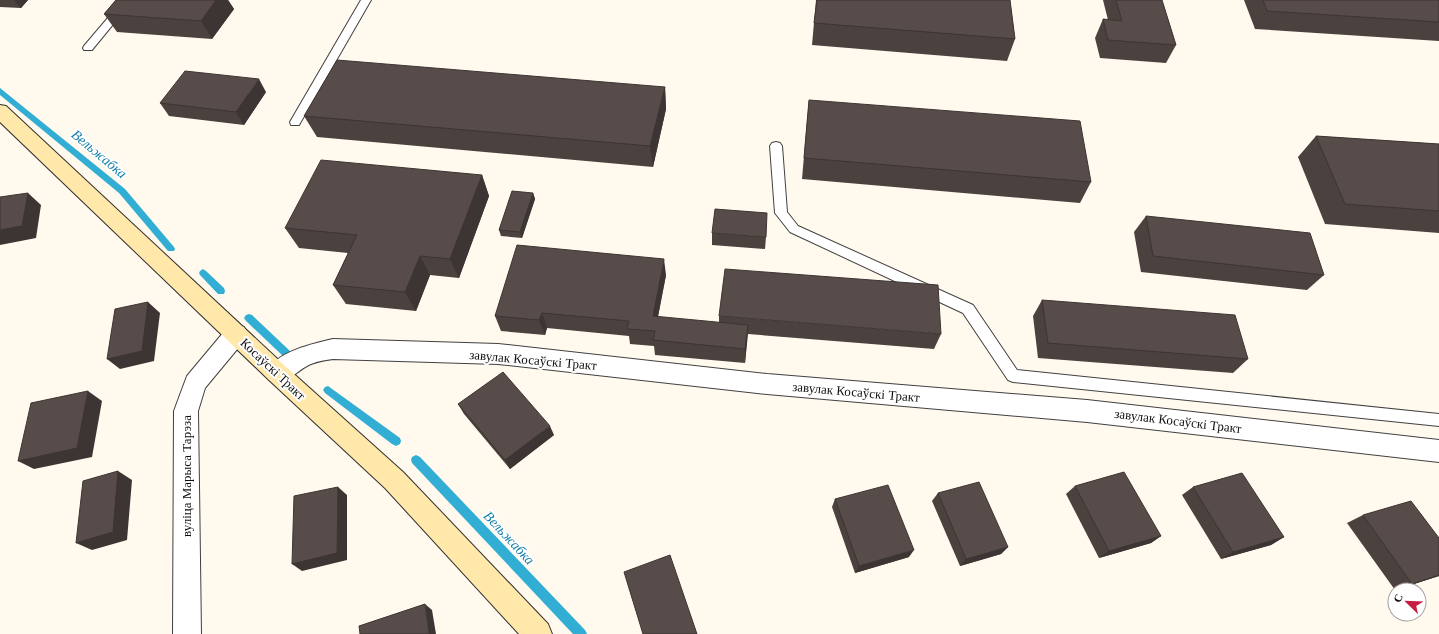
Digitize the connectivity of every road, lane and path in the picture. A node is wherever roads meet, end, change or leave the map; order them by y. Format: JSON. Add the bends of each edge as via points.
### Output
{"nodes":[{"id":1,"x":128,"y":0,"type":"edge"},
{"id":2,"x":366,"y":0,"type":"edge"},
{"id":3,"x":88,"y":48,"type":"dead end"},
{"id":4,"x":0,"y":111,"type":"edge"},
{"id":5,"x":295,"y":122,"type":"dead end"},
{"id":6,"x":776,"y":146,"type":"dead end"},
{"id":7,"x":236,"y":334,"type":"junction"},
{"id":8,"x":277,"y":373,"type":"junction"},
{"id":9,"x":1439,"y":420,"type":"edge"},
{"id":10,"x":1439,"y":451,"type":"edge"},
{"id":11,"x":187,"y":634,"type":"edge"},
{"id":12,"x":538,"y":634,"type":"edge"}],
"edges":[{"from":1,"to":3,"type":"lane"},
{"from":2,"to":5,"type":"lane"},
{"from":4,"to":7,"type":"main road","name":"Косаўскі Тракт"},
{"from":6,"to":9,"type":"lane","via":[[781,213],[794,229],[968,309],[1012,376]]},
{"from":7,"to":8,"type":"main road","name":"Косаўскі Тракт"},
{"from":7,"to":11,"type":"street","name":"вуліца Марыса Тарэза","via":[[195,383],[186,411]]},
{"from":8,"to":10,"type":"street","name":"завулак Косаўскі Тракт","via":[[306,355],[333,348],[498,354],[767,384],[1088,411]]},
{"from":8,"to":12,"type":"main road","name":"Косаўскі Тракт","via":[[394,480]]}]}
